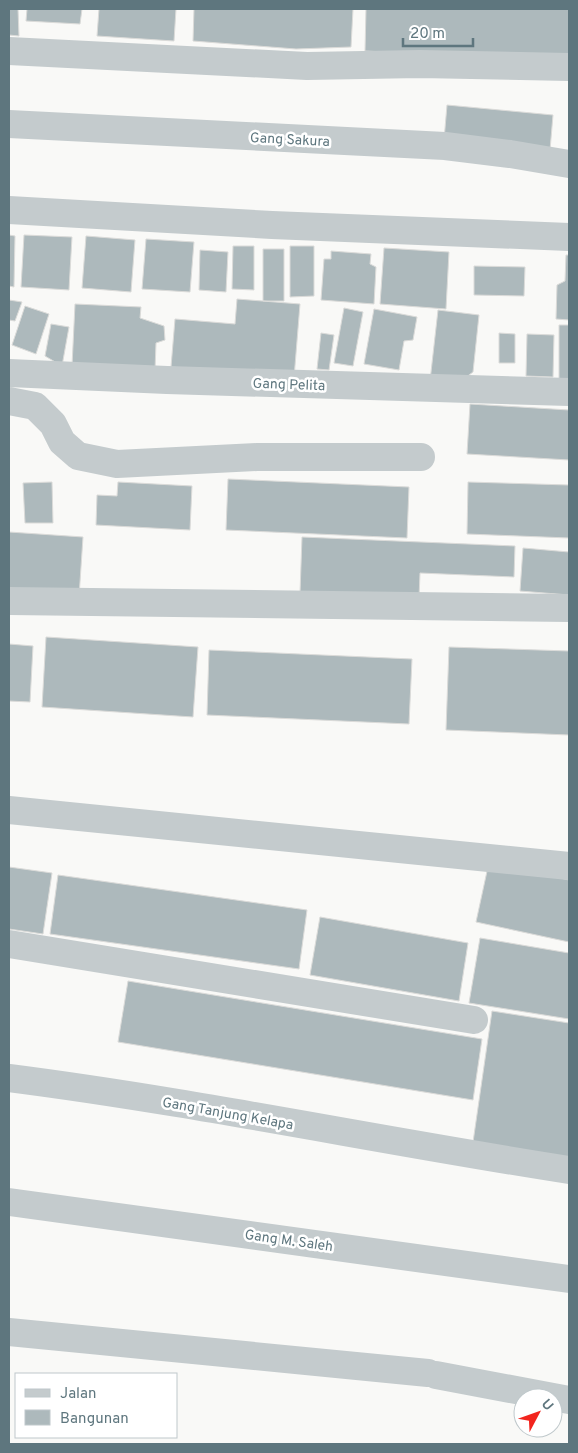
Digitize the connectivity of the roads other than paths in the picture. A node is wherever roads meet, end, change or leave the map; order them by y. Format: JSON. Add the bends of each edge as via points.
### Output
{"nodes":[{"id":1,"x":9,"y":51,"type":"edge"},
{"id":2,"x":569,"y":68,"type":"edge"},
{"id":3,"x":9,"y":124,"type":"edge"},
{"id":4,"x":569,"y":164,"type":"edge"},
{"id":5,"x":9,"y":210,"type":"edge"},
{"id":6,"x":569,"y":237,"type":"edge"},
{"id":7,"x":9,"y":372,"type":"edge"},
{"id":8,"x":569,"y":392,"type":"edge"},
{"id":9,"x":9,"y":401,"type":"edge"},
{"id":10,"x":421,"y":457,"type":"dead end"},
{"id":11,"x":9,"y":601,"type":"edge"},
{"id":12,"x":569,"y":608,"type":"edge"},
{"id":13,"x":9,"y":810,"type":"edge"},
{"id":14,"x":569,"y":866,"type":"edge"},
{"id":15,"x":9,"y":944,"type":"edge"},
{"id":16,"x":474,"y":1020,"type":"dead end"},
{"id":17,"x":9,"y":1078,"type":"edge"},
{"id":18,"x":569,"y":1170,"type":"edge"},
{"id":19,"x":9,"y":1202,"type":"edge"},
{"id":20,"x":569,"y":1279,"type":"edge"},
{"id":21,"x":9,"y":1332,"type":"edge"},
{"id":22,"x":569,"y":1400,"type":"edge"}],
"edges":[{"from":1,"to":2,"type":"street","via":[[306,66],[420,64]]},
{"from":3,"to":4,"type":"street","name":"Gang Sakura","via":[[444,146]]},
{"from":5,"to":6,"type":"street"},
{"from":7,"to":8,"type":"street","name":"Gang Pelita"},
{"from":9,"to":10,"type":"street","via":[[35,406],[53,424],[62,442],[78,456],[117,464],[257,458]]},
{"from":11,"to":12,"type":"street"},
{"from":13,"to":14,"type":"street"},
{"from":15,"to":16,"type":"street"},
{"from":17,"to":18,"type":"street","name":"Gang Tanjung Kelapa","via":[[87,1088]]},
{"from":19,"to":20,"type":"street","name":"Gang M. Saleh"},
{"from":21,"to":22,"type":"street","via":[[432,1374]]}]}
